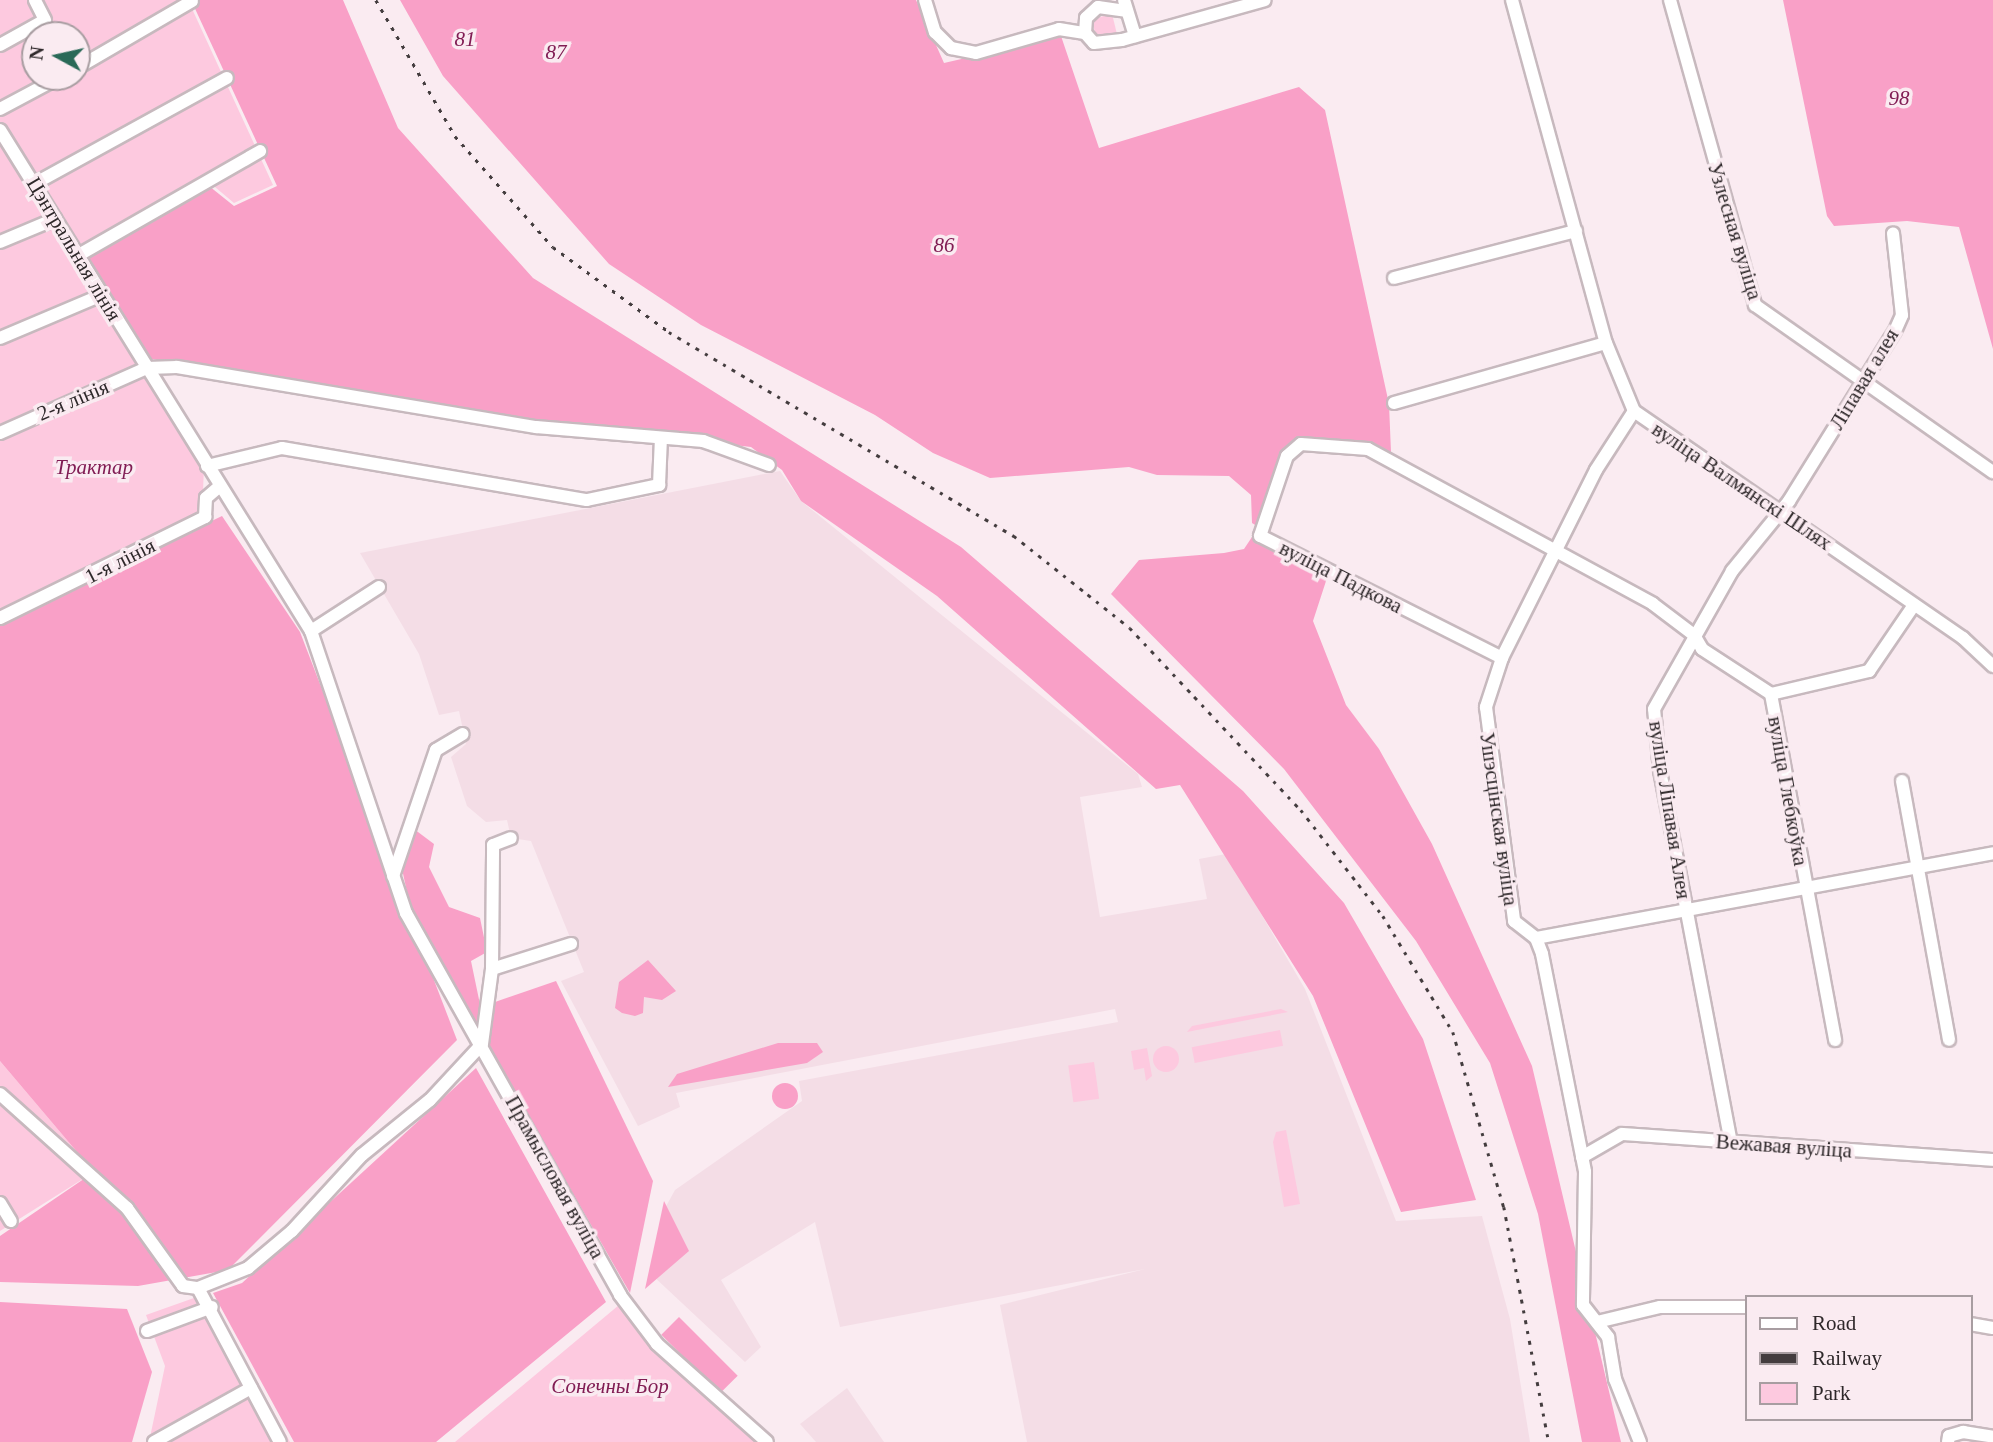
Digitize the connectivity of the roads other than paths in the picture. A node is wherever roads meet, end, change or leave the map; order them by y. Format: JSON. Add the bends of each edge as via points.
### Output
{"nodes":[{"id":1,"x":36,"y":0,"type":"edge"},
{"id":2,"x":925,"y":0,"type":"edge"},
{"id":3,"x":1265,"y":0,"type":"edge"},
{"id":4,"x":1511,"y":0,"type":"edge"},
{"id":5,"x":1670,"y":0,"type":"edge"},
{"id":6,"x":192,"y":1,"type":"edge"},
{"id":7,"x":1251,"y":2,"type":"edge"},
{"id":8,"x":1125,"y":5,"type":"edge"},
{"id":9,"x":1085,"y":33,"type":"junction"},
{"id":10,"x":1135,"y":36,"type":"junction"},
{"id":11,"x":0,"y":45,"type":"edge"},
{"id":12,"x":91,"y":60,"type":"edge"},
{"id":13,"x":227,"y":78,"type":"dead end"},
{"id":14,"x":34,"y":91,"type":"edge"},
{"id":15,"x":0,"y":109,"type":"edge"},
{"id":16,"x":2,"y":138,"type":"edge"},
{"id":17,"x":260,"y":151,"type":"dead end"},
{"id":18,"x":34,"y":184,"type":"junction"},
{"id":19,"x":55,"y":219,"type":"junction"},
{"id":20,"x":1576,"y":231,"type":"junction"},
{"id":21,"x":1893,"y":233,"type":"dead end"},
{"id":22,"x":0,"y":242,"type":"edge"},
{"id":23,"x":77,"y":256,"type":"junction"},
{"id":24,"x":1394,"y":278,"type":"dead end"},
{"id":25,"x":102,"y":295,"type":"junction"},
{"id":26,"x":0,"y":338,"type":"edge"},
{"id":27,"x":1606,"y":343,"type":"junction"},
{"id":28,"x":147,"y":368,"type":"junction"},
{"id":29,"x":1862,"y":384,"type":"junction"},
{"id":30,"x":1394,"y":403,"type":"dead end"},
{"id":31,"x":1634,"y":411,"type":"junction"},
{"id":32,"x":0,"y":433,"type":"edge"},
{"id":33,"x":661,"y":438,"type":"junction"},
{"id":34,"x":769,"y":465,"type":"dead end"},
{"id":35,"x":207,"y":466,"type":"junction"},
{"id":36,"x":1993,"y":472,"type":"edge"},
{"id":37,"x":220,"y":486,"type":"junction"},
{"id":38,"x":1779,"y":512,"type":"junction"},
{"id":39,"x":1556,"y":549,"type":"junction"},
{"id":40,"x":380,"y":587,"type":"dead end"},
{"id":41,"x":1914,"y":605,"type":"junction"},
{"id":42,"x":0,"y":618,"type":"edge"},
{"id":43,"x":311,"y":631,"type":"junction"},
{"id":44,"x":1694,"y":635,"type":"junction"},
{"id":45,"x":1502,"y":658,"type":"junction"},
{"id":46,"x":1993,"y":666,"type":"edge"},
{"id":47,"x":1771,"y":694,"type":"junction"},
{"id":48,"x":463,"y":734,"type":"dead end"},
{"id":49,"x":1902,"y":781,"type":"dead end"},
{"id":50,"x":511,"y":838,"type":"dead end"},
{"id":51,"x":1993,"y":853,"type":"edge"},
{"id":52,"x":1920,"y":866,"type":"junction"},
{"id":53,"x":393,"y":876,"type":"junction"},
{"id":54,"x":1804,"y":889,"type":"junction"},
{"id":55,"x":1686,"y":908,"type":"junction"},
{"id":56,"x":1536,"y":938,"type":"junction"},
{"id":57,"x":571,"y":944,"type":"dead end"},
{"id":58,"x":492,"y":969,"type":"junction"},
{"id":59,"x":1835,"y":1040,"type":"dead end"},
{"id":60,"x":1949,"y":1040,"type":"dead end"},
{"id":61,"x":482,"y":1044,"type":"junction"},
{"id":62,"x":0,"y":1094,"type":"edge"},
{"id":63,"x":1731,"y":1143,"type":"junction"},
{"id":64,"x":1582,"y":1157,"type":"junction"},
{"id":65,"x":1993,"y":1160,"type":"edge"},
{"id":66,"x":0,"y":1203,"type":"edge"},
{"id":67,"x":10,"y":1221,"type":"dead end"},
{"id":68,"x":198,"y":1288,"type":"junction"},
{"id":69,"x":212,"y":1307,"type":"junction"},
{"id":70,"x":1744,"y":1307,"type":"edge"},
{"id":71,"x":1597,"y":1322,"type":"junction"},
{"id":72,"x":1972,"y":1324,"type":"edge"},
{"id":73,"x":1993,"y":1328,"type":"edge"},
{"id":74,"x":147,"y":1331,"type":"dead end"},
{"id":75,"x":251,"y":1388,"type":"junction"},
{"id":76,"x":1993,"y":1437,"type":"edge"},
{"id":77,"x":154,"y":1442,"type":"edge"},
{"id":78,"x":280,"y":1442,"type":"edge"},
{"id":79,"x":767,"y":1442,"type":"edge"},
{"id":80,"x":1640,"y":1442,"type":"edge"},
{"id":81,"x":1948,"y":1442,"type":"edge"}],
"edges":[{"from":1,"to":11,"type":"street","via":[[45,20]]},
{"from":2,"to":9,"type":"street","via":[[935,32],[951,48],[976,52],[1059,29]]},
{"from":3,"to":7,"type":"street"},
{"from":4,"to":20,"type":"street","name":"вуліца Валмянскі Шлях"},
{"from":5,"to":29,"type":"street","name":"Узлесная вуліца","via":[[1755,305]]},
{"from":6,"to":12,"type":"street"},
{"from":7,"to":10,"type":"street"},
{"from":8,"to":9,"type":"street","via":[[1098,7],[1086,18]]},
{"from":8,"to":10,"type":"street"},
{"from":9,"to":10,"type":"street","via":[[1100,44]]},
{"from":13,"to":18,"type":"street"},
{"from":14,"to":15,"type":"street"},
{"from":16,"to":18,"type":"street","name":"Цэнтральная лінія"},
{"from":17,"to":23,"type":"street"},
{"from":18,"to":19,"type":"street","name":"Цэнтральная лінія"},
{"from":19,"to":22,"type":"street"},
{"from":19,"to":23,"type":"street","name":"Цэнтральная лінія"},
{"from":20,"to":24,"type":"street"},
{"from":20,"to":27,"type":"street","name":"вуліца Валмянскі Шлях"},
{"from":21,"to":29,"type":"street","name":"Ліпавая алея","via":[[1902,315]]},
{"from":23,"to":25,"type":"street","name":"Цэнтральная лінія"},
{"from":25,"to":26,"type":"street"},
{"from":25,"to":28,"type":"street","name":"Цэнтральная лінія"},
{"from":27,"to":30,"type":"street"},
{"from":27,"to":31,"type":"street","name":"вуліца Валмянскі Шлях"},
{"from":28,"to":32,"type":"street","name":"2-я лінія"},
{"from":28,"to":33,"type":"street","via":[[177,368],[536,427]]},
{"from":28,"to":35,"type":"street","name":"Цэнтральная лінія"},
{"from":29,"to":36,"type":"street","name":"Узлесная вуліца"},
{"from":29,"to":38,"type":"street","name":"Ліпавая алея"},
{"from":31,"to":38,"type":"street","name":"вуліца Валмянскі Шлях"},
{"from":31,"to":39,"type":"street","name":"Ушэсцінская вуліца","via":[[1618,427]]},
{"from":33,"to":34,"type":"street","via":[[703,441]]},
{"from":33,"to":35,"type":"street","via":[[659,485],[587,500],[282,447]]},
{"from":35,"to":37,"type":"street","name":"Цэнтральная лінія"},
{"from":37,"to":42,"type":"street","name":"1-я лінія","via":[[206,498],[205,517]]},
{"from":37,"to":43,"type":"street","name":"Цэнтральная лінія"},
{"from":38,"to":41,"type":"street","name":"вуліца Валмянскі Шлях"},
{"from":38,"to":44,"type":"street","name":"вуліца Ліпавая Алея"},
{"from":39,"to":44,"type":"street"},
{"from":39,"to":45,"type":"street","name":"Ушэсцінская вуліца"},
{"from":39,"to":45,"type":"street","name":"вуліца Падкова","via":[[1368,449],[1301,444],[1287,456],[1260,536]]},
{"from":40,"to":43,"type":"street"},
{"from":41,"to":46,"type":"street","name":"вуліца Валмянскі Шлях"},
{"from":41,"to":47,"type":"street","via":[[1869,671]]},
{"from":43,"to":53,"type":"street","name":"Прамысловая вуліца"},
{"from":44,"to":47,"type":"street","via":[[1702,649]]},
{"from":44,"to":55,"type":"street","name":"вуліца Ліпавая Алея","via":[[1688,655],[1659,692],[1653,718]]},
{"from":45,"to":56,"type":"street","name":"Ушэсцінская вуліца","via":[[1486,707],[1496,814],[1514,921]]},
{"from":47,"to":54,"type":"street","name":"вуліца Глебкоўка"},
{"from":48,"to":53,"type":"street","via":[[436,750]]},
{"from":49,"to":52,"type":"street"},
{"from":50,"to":58,"type":"street","via":[[493,845]]},
{"from":51,"to":52,"type":"street","name":"вуліца Глебкоўка"},
{"from":52,"to":54,"type":"street","name":"вуліца Глебкоўка"},
{"from":52,"to":60,"type":"street"},
{"from":53,"to":61,"type":"street","name":"Прамысловая вуліца","via":[[427,956]]},
{"from":54,"to":55,"type":"street","name":"вуліца Глебкоўка"},
{"from":54,"to":59,"type":"street","name":"вуліца Глебкоўка"},
{"from":55,"to":56,"type":"street","name":"вуліца Глебкоўка"},
{"from":55,"to":63,"type":"street","name":"вуліца Ліпавая Алея"},
{"from":56,"to":64,"type":"street"},
{"from":57,"to":58,"type":"street"},
{"from":58,"to":61,"type":"street"},
{"from":61,"to":68,"type":"street","via":[[430,1100],[362,1155],[292,1231],[248,1268]]},
{"from":61,"to":79,"type":"street","name":"Прамысловая вуліца","via":[[634,1315],[672,1359]]},
{"from":62,"to":68,"type":"street","via":[[127,1208],[183,1286]]},
{"from":63,"to":64,"type":"street","name":"Вежавая вуліца","via":[[1622,1135]]},
{"from":63,"to":65,"type":"street","name":"Вежавая вуліца"},
{"from":64,"to":71,"type":"street","via":[[1588,1229],[1582,1296]]},
{"from":66,"to":67,"type":"street"},
{"from":68,"to":69,"type":"street"},
{"from":69,"to":74,"type":"street"},
{"from":69,"to":75,"type":"street"},
{"from":70,"to":71,"type":"street","via":[[1660,1307]]},
{"from":71,"to":80,"type":"street","via":[[1608,1337],[1615,1379]]},
{"from":72,"to":73,"type":"street"},
{"from":75,"to":77,"type":"street"},
{"from":75,"to":78,"type":"street"},
{"from":76,"to":81,"type":"street","via":[[1963,1432],[1949,1436]]}]}
